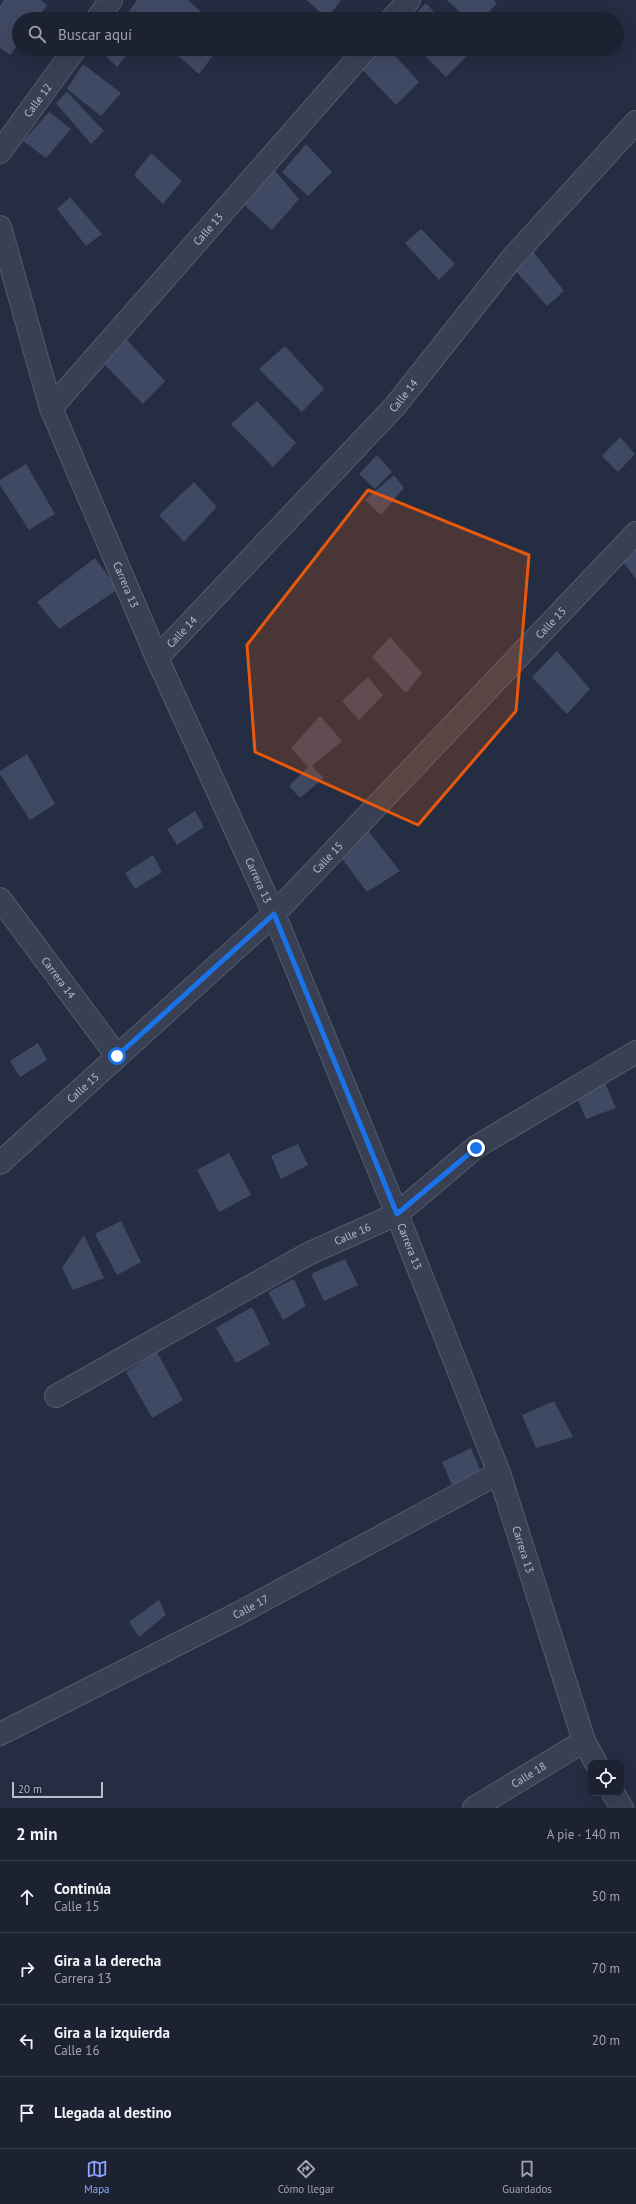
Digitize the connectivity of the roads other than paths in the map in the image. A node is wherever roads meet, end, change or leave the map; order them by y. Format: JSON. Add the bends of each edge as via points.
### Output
{"nodes":[{"id":1,"x":111,"y":0,"type":"edge"},
{"id":2,"x":409,"y":0,"type":"edge"},
{"id":3,"x":102,"y":12,"type":"edge"},
{"id":4,"x":398,"y":12,"type":"edge"},
{"id":5,"x":70,"y":56,"type":"edge"},
{"id":6,"x":360,"y":56,"type":"edge"},
{"id":7,"x":636,"y":122,"type":"edge"},
{"id":8,"x":0,"y":152,"type":"edge"},
{"id":9,"x":0,"y":227,"type":"edge"},
{"id":10,"x":50,"y":408,"type":"junction"},
{"id":11,"x":636,"y":533,"type":"edge"},
{"id":12,"x":157,"y":658,"type":"junction"},
{"id":13,"x":0,"y":899,"type":"edge"},
{"id":14,"x":274,"y":914,"type":"junction"},
{"id":15,"x":636,"y":1052,"type":"edge"},
{"id":16,"x":117,"y":1056,"type":"junction"},
{"id":17,"x":0,"y":1163,"type":"edge"},
{"id":18,"x":397,"y":1214,"type":"junction"},
{"id":19,"x":56,"y":1396,"type":"dead end"},
{"id":20,"x":499,"y":1473,"type":"junction"},
{"id":21,"x":0,"y":1734,"type":"edge"},
{"id":22,"x":584,"y":1741,"type":"junction"},
{"id":23,"x":594,"y":1760,"type":"edge"},
{"id":24,"x":615,"y":1796,"type":"edge"},
{"id":25,"x":474,"y":1808,"type":"edge"},
{"id":26,"x":622,"y":1808,"type":"edge"}],
"edges":[{"from":1,"to":3,"type":"street"},
{"from":2,"to":4,"type":"street"},
{"from":5,"to":8,"type":"street","name":"Calle 12"},
{"from":6,"to":10,"type":"street","name":"Calle 13"},
{"from":7,"to":12,"type":"street","name":"Calle 14","via":[[513,256],[396,405]]},
{"from":9,"to":10,"type":"street","name":"Carrera 13"},
{"from":10,"to":12,"type":"street","name":"Carrera 13"},
{"from":11,"to":14,"type":"street","name":"Calle 15"},
{"from":12,"to":14,"type":"street","name":"Carrera 13"},
{"from":13,"to":16,"type":"street","name":"Carrera 14"},
{"from":14,"to":16,"type":"street","name":"Calle 15"},
{"from":14,"to":18,"type":"street","name":"Carrera 13"},
{"from":15,"to":18,"type":"street","name":"Calle 16","via":[[476,1148]]},
{"from":16,"to":17,"type":"street","name":"Calle 15"},
{"from":18,"to":19,"type":"street","name":"Calle 16","via":[[308,1254]]},
{"from":18,"to":20,"type":"street","name":"Carrera 13"},
{"from":20,"to":21,"type":"street","name":"Calle 17","via":[[239,1613]]},
{"from":20,"to":22,"type":"street","name":"Carrera 13"},
{"from":22,"to":23,"type":"street","name":"Carrera 13"},
{"from":22,"to":25,"type":"street","name":"Calle 18"},
{"from":24,"to":26,"type":"street"}]}
